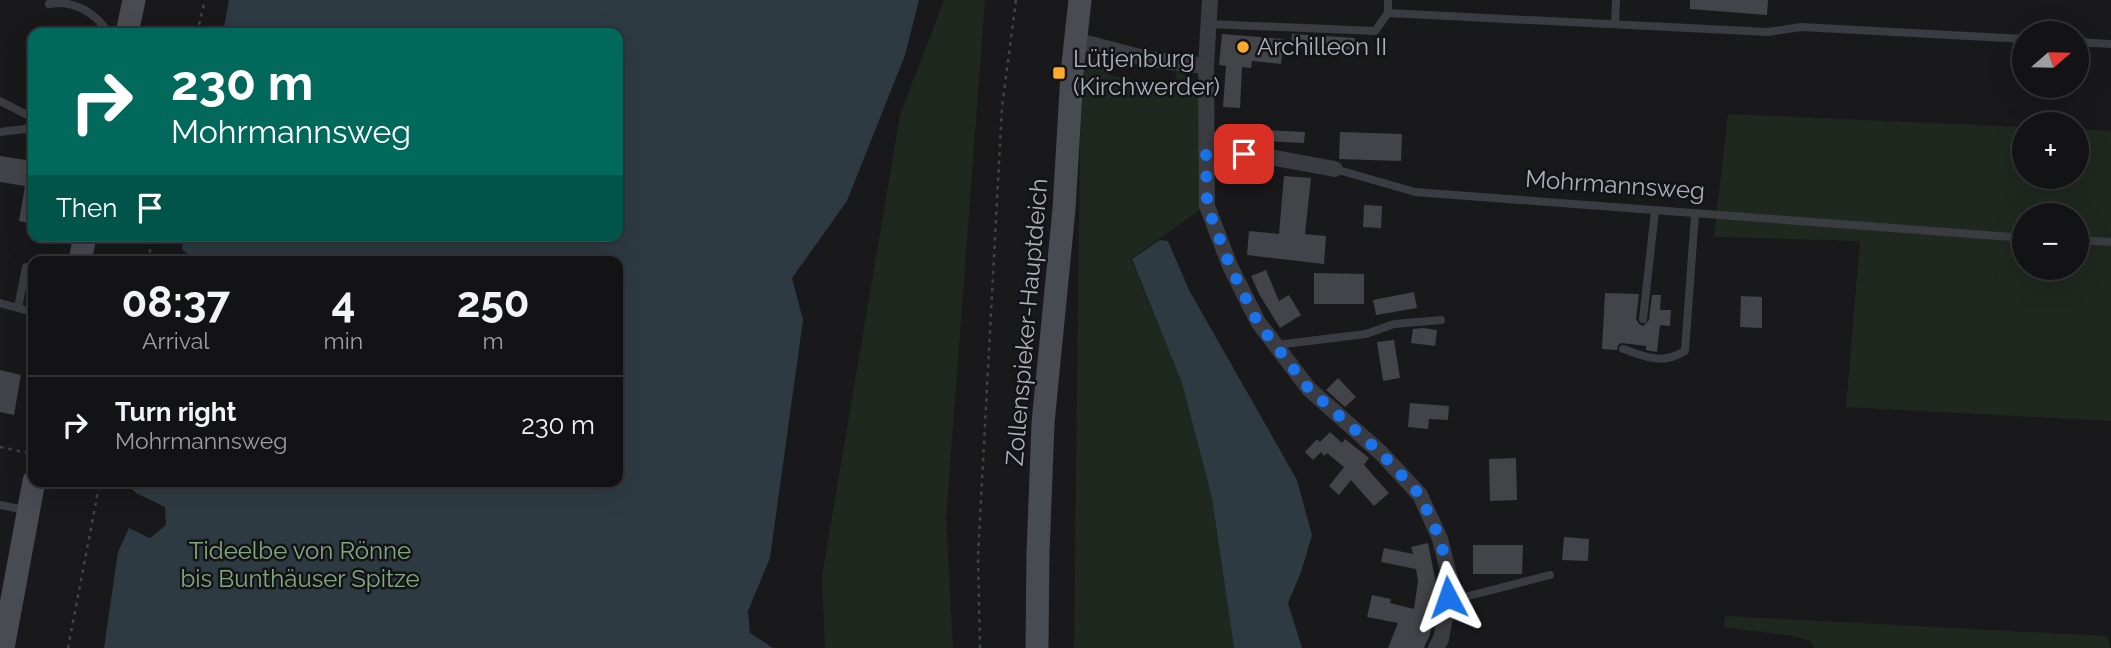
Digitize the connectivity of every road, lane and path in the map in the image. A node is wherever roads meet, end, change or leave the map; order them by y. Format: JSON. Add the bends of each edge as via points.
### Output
{"nodes":[{"id":1,"x":134,"y":0,"type":"edge"},
{"id":2,"x":205,"y":0,"type":"edge"},
{"id":3,"x":1016,"y":0,"type":"edge"},
{"id":4,"x":1080,"y":0,"type":"edge"},
{"id":5,"x":1210,"y":0,"type":"edge"},
{"id":6,"x":1388,"y":0,"type":"edge"},
{"id":7,"x":1616,"y":0,"type":"edge"},
{"id":8,"x":49,"y":4,"type":"dead end"},
{"id":9,"x":1388,"y":13,"type":"junction"},
{"id":10,"x":1208,"y":24,"type":"junction"},
{"id":11,"x":1615,"y":24,"type":"junction"},
{"id":12,"x":104,"y":28,"type":"edge"},
{"id":13,"x":128,"y":28,"type":"edge"},
{"id":14,"x":198,"y":28,"type":"edge"},
{"id":15,"x":2012,"y":38,"type":"edge"},
{"id":16,"x":1075,"y":40,"type":"junction"},
{"id":17,"x":2090,"y":43,"type":"edge"},
{"id":18,"x":2111,"y":44,"type":"edge"},
{"id":19,"x":1206,"y":66,"type":"junction"},
{"id":20,"x":0,"y":101,"type":"edge"},
{"id":21,"x":28,"y":115,"type":"edge"},
{"id":22,"x":28,"y":128,"type":"edge"},
{"id":23,"x":0,"y":132,"type":"edge"},
{"id":24,"x":1206,"y":150,"type":"junction"},
{"id":25,"x":1335,"y":169,"type":"joint"},
{"id":26,"x":1654,"y":211,"type":"junction"},
{"id":27,"x":1695,"y":214,"type":"junction"},
{"id":28,"x":2012,"y":237,"type":"edge"},
{"id":29,"x":2089,"y":241,"type":"edge"},
{"id":30,"x":2111,"y":242,"type":"edge"},
{"id":31,"x":26,"y":267,"type":"dead end"},
{"id":32,"x":0,"y":303,"type":"edge"},
{"id":33,"x":18,"y":308,"type":"junction"},
{"id":34,"x":28,"y":311,"type":"edge"},
{"id":35,"x":1643,"y":319,"type":"dead end"},
{"id":36,"x":1441,"y":320,"type":"dead end"},
{"id":37,"x":1276,"y":345,"type":"junction"},
{"id":38,"x":1623,"y":349,"type":"dead end"},
{"id":39,"x":0,"y":447,"type":"edge"},
{"id":40,"x":28,"y":453,"type":"edge"},
{"id":41,"x":33,"y":487,"type":"edge"},
{"id":42,"x":99,"y":487,"type":"edge"},
{"id":43,"x":0,"y":505,"type":"edge"},
{"id":44,"x":28,"y":511,"type":"junction"},
{"id":45,"x":1550,"y":575,"type":"dead end"},
{"id":46,"x":1448,"y":597,"type":"junction"},
{"id":47,"x":2,"y":648,"type":"edge"},
{"id":48,"x":68,"y":648,"type":"edge"},
{"id":49,"x":980,"y":648,"type":"edge"},
{"id":50,"x":1037,"y":648,"type":"edge"},
{"id":51,"x":1436,"y":648,"type":"edge"}],
"edges":[{"from":1,"to":13,"type":"street"},
{"from":2,"to":14,"type":"path"},
{"from":3,"to":49,"type":"path","via":[[1002,107],[978,556]]},
{"from":4,"to":16,"type":"street","name":"Zollenspieker-Hauptdeich"},
{"from":5,"to":10,"type":"street"},
{"from":6,"to":9,"type":"lane"},
{"from":7,"to":11,"type":"lane"},
{"from":8,"to":12,"type":"lane","via":[[81,6]]},
{"from":9,"to":10,"type":"lane","via":[[1375,31]]},
{"from":9,"to":11,"type":"lane"},
{"from":10,"to":19,"type":"street"},
{"from":11,"to":15,"type":"lane","via":[[1768,32],[1801,27]]},
{"from":16,"to":19,"type":"street","via":[[1147,59]]},
{"from":16,"to":50,"type":"street","name":"Zollenspieker-Hauptdeich","via":[[1065,209],[1043,423]]},
{"from":17,"to":18,"type":"lane"},
{"from":19,"to":24,"type":"street"},
{"from":20,"to":21,"type":"lane"},
{"from":22,"to":23,"type":"lane"},
{"from":24,"to":25,"type":"street","name":"Mohrmannsweg"},
{"from":24,"to":37,"type":"street","via":[[1207,206],[1258,323]]},
{"from":25,"to":26,"type":"lane","name":"Mohrmannsweg","via":[[1415,192]]},
{"from":26,"to":27,"type":"lane","name":"Mohrmannsweg"},
{"from":26,"to":35,"type":"lane"},
{"from":27,"to":28,"type":"lane","name":"Mohrmannsweg"},
{"from":27,"to":38,"type":"lane","via":[[1685,351],[1673,358],[1654,359]]},
{"from":29,"to":30,"type":"lane"},
{"from":31,"to":33,"type":"lane"},
{"from":32,"to":33,"type":"lane"},
{"from":33,"to":34,"type":"lane"},
{"from":36,"to":37,"type":"lane"},
{"from":37,"to":46,"type":"street","via":[[1309,389],[1420,495],[1440,539],[1451,583]]},
{"from":39,"to":40,"type":"path"},
{"from":41,"to":44,"type":"street"},
{"from":42,"to":48,"type":"path"},
{"from":43,"to":44,"type":"lane"},
{"from":44,"to":47,"type":"street"},
{"from":45,"to":46,"type":"lane","via":[[1457,599]]},
{"from":46,"to":51,"type":"street"}]}
